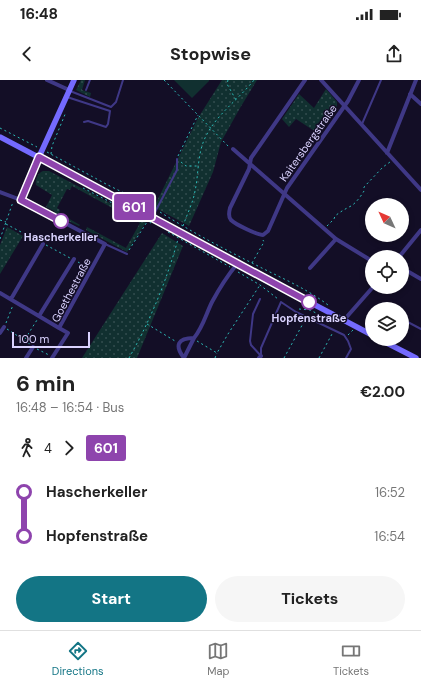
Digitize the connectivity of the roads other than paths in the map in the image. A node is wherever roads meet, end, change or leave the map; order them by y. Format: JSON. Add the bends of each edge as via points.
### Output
{"nodes":[{"id":1,"x":47,"y":80,"type":"edge"},
{"id":2,"x":74,"y":80,"type":"edge"},
{"id":3,"x":90,"y":80,"type":"edge"},
{"id":4,"x":123,"y":80,"type":"edge"},
{"id":5,"x":305,"y":80,"type":"edge"},
{"id":6,"x":321,"y":80,"type":"edge"},
{"id":7,"x":359,"y":80,"type":"edge"},
{"id":8,"x":381,"y":80,"type":"edge"},
{"id":9,"x":416,"y":80,"type":"edge"},
{"id":10,"x":69,"y":90,"type":"junction"},
{"id":11,"x":86,"y":90,"type":"dead end"},
{"id":12,"x":410,"y":94,"type":"junction"},
{"id":13,"x":66,"y":97,"type":"junction"},
{"id":14,"x":421,"y":104,"type":"edge"},
{"id":15,"x":345,"y":106,"type":"junction"},
{"id":16,"x":84,"y":122,"type":"dead end"},
{"id":17,"x":362,"y":125,"type":"junction"},
{"id":18,"x":0,"y":137,"type":"edge"},
{"id":19,"x":233,"y":149,"type":"road end"},
{"id":20,"x":387,"y":153,"type":"junction"},
{"id":21,"x":39,"y":157,"type":"junction"},
{"id":22,"x":177,"y":159,"type":"road end"},
{"id":23,"x":250,"y":163,"type":"junction"},
{"id":24,"x":421,"y":190,"type":"edge"},
{"id":25,"x":0,"y":192,"type":"edge"},
{"id":26,"x":285,"y":194,"type":"junction"},
{"id":27,"x":21,"y":200,"type":"junction"},
{"id":28,"x":152,"y":217,"type":"junction"},
{"id":29,"x":421,"y":230,"type":"edge"},
{"id":30,"x":336,"y":239,"type":"junction"},
{"id":31,"x":43,"y":244,"type":"road end"},
{"id":32,"x":105,"y":244,"type":"junction"},
{"id":33,"x":405,"y":250,"type":"edge"},
{"id":34,"x":127,"y":254,"type":"road end"},
{"id":35,"x":365,"y":257,"type":"edge"},
{"id":36,"x":74,"y":259,"type":"road end"},
{"id":37,"x":235,"y":267,"type":"junction"},
{"id":38,"x":310,"y":268,"type":"dead end"},
{"id":39,"x":409,"y":271,"type":"edge"},
{"id":40,"x":420,"y":276,"type":"edge"},
{"id":41,"x":0,"y":293,"type":"edge"},
{"id":42,"x":367,"y":294,"type":"edge"},
{"id":43,"x":260,"y":299,"type":"dead end"},
{"id":44,"x":13,"y":300,"type":"junction"},
{"id":45,"x":39,"y":316,"type":"junction"},
{"id":46,"x":344,"y":320,"type":"junction"},
{"id":47,"x":409,"y":323,"type":"edge"},
{"id":48,"x":4,"y":327,"type":"road end"},
{"id":49,"x":59,"y":328,"type":"junction"},
{"id":50,"x":421,"y":329,"type":"edge"},
{"id":51,"x":365,"y":332,"type":"edge"},
{"id":52,"x":0,"y":333,"type":"edge"},
{"id":53,"x":194,"y":338,"type":"junction"},
{"id":54,"x":393,"y":346,"type":"edge"},
{"id":55,"x":34,"y":347,"type":"road end"},
{"id":56,"x":52,"y":357,"type":"edge"},
{"id":57,"x":260,"y":357,"type":"edge"},
{"id":58,"x":26,"y":358,"type":"edge"},
{"id":59,"x":183,"y":358,"type":"edge"},
{"id":60,"x":346,"y":358,"type":"edge"},
{"id":61,"x":416,"y":358,"type":"edge"}],
"edges":[{"from":1,"to":10,"type":"street"},
{"from":2,"to":10,"type":"main road"},
{"from":3,"to":11,"type":"lane"},
{"from":4,"to":10,"type":"lane","via":[[116,102],[112,106]]},
{"from":5,"to":23,"type":"street"},
{"from":6,"to":15,"type":"street"},
{"from":7,"to":15,"type":"street","name":"Kaitersbergstraße"},
{"from":8,"to":17,"type":"lane"},
{"from":9,"to":12,"type":"street"},
{"from":10,"to":13,"type":"main road"},
{"from":12,"to":14,"type":"street"},
{"from":12,"to":20,"type":"street"},
{"from":13,"to":16,"type":"lane","via":[[110,111],[106,126]]},
{"from":13,"to":21,"type":"main road"},
{"from":15,"to":17,"type":"street"},
{"from":15,"to":26,"type":"street","name":"Kaitersbergstraße"},
{"from":17,"to":20,"type":"street"},
{"from":18,"to":21,"type":"main road"},
{"from":19,"to":23,"type":"street"},
{"from":20,"to":24,"type":"street"},
{"from":21,"to":27,"type":"street"},
{"from":21,"to":28,"type":"main road"},
{"from":22,"to":28,"type":"lane","via":[[177,170]]},
{"from":23,"to":26,"type":"street"},
{"from":23,"to":26,"type":"street","name":"Kaitersbergstraße","via":[[228,215],[231,220],[257,235],[263,235],[268,231]]},
{"from":25,"to":27,"type":"street"},
{"from":26,"to":30,"type":"street"},
{"from":27,"to":32,"type":"street"},
{"from":28,"to":37,"type":"main road"},
{"from":29,"to":33,"type":"street"},
{"from":30,"to":35,"type":"street"},
{"from":30,"to":38,"type":"street"},
{"from":31,"to":44,"type":"street"},
{"from":32,"to":34,"type":"lane"},
{"from":32,"to":49,"type":"street","name":"Goethestraße"},
{"from":36,"to":45,"type":"street"},
{"from":37,"to":46,"type":"main road"},
{"from":37,"to":53,"type":"street","via":[[212,302],[204,323]]},
{"from":39,"to":40,"type":"street"},
{"from":41,"to":44,"type":"street"},
{"from":42,"to":46,"type":"street"},
{"from":43,"to":57,"type":"lane","via":[[253,314],[250,340]]},
{"from":44,"to":45,"type":"street"},
{"from":45,"to":49,"type":"street"},
{"from":46,"to":51,"type":"main road"},
{"from":47,"to":50,"type":"lane"},
{"from":48,"to":52,"type":"street"},
{"from":49,"to":56,"type":"street","name":"Goethestraße","via":[[68,333]]},
{"from":53,"to":59,"type":"street"},
{"from":53,"to":59,"type":"street","via":[[179,343],[177,348]]},
{"from":54,"to":61,"type":"main road"},
{"from":55,"to":58,"type":"street"},
{"from":57,"to":60,"type":"lane","via":[[261,348],[281,302],[346,337],[351,350]]}]}
